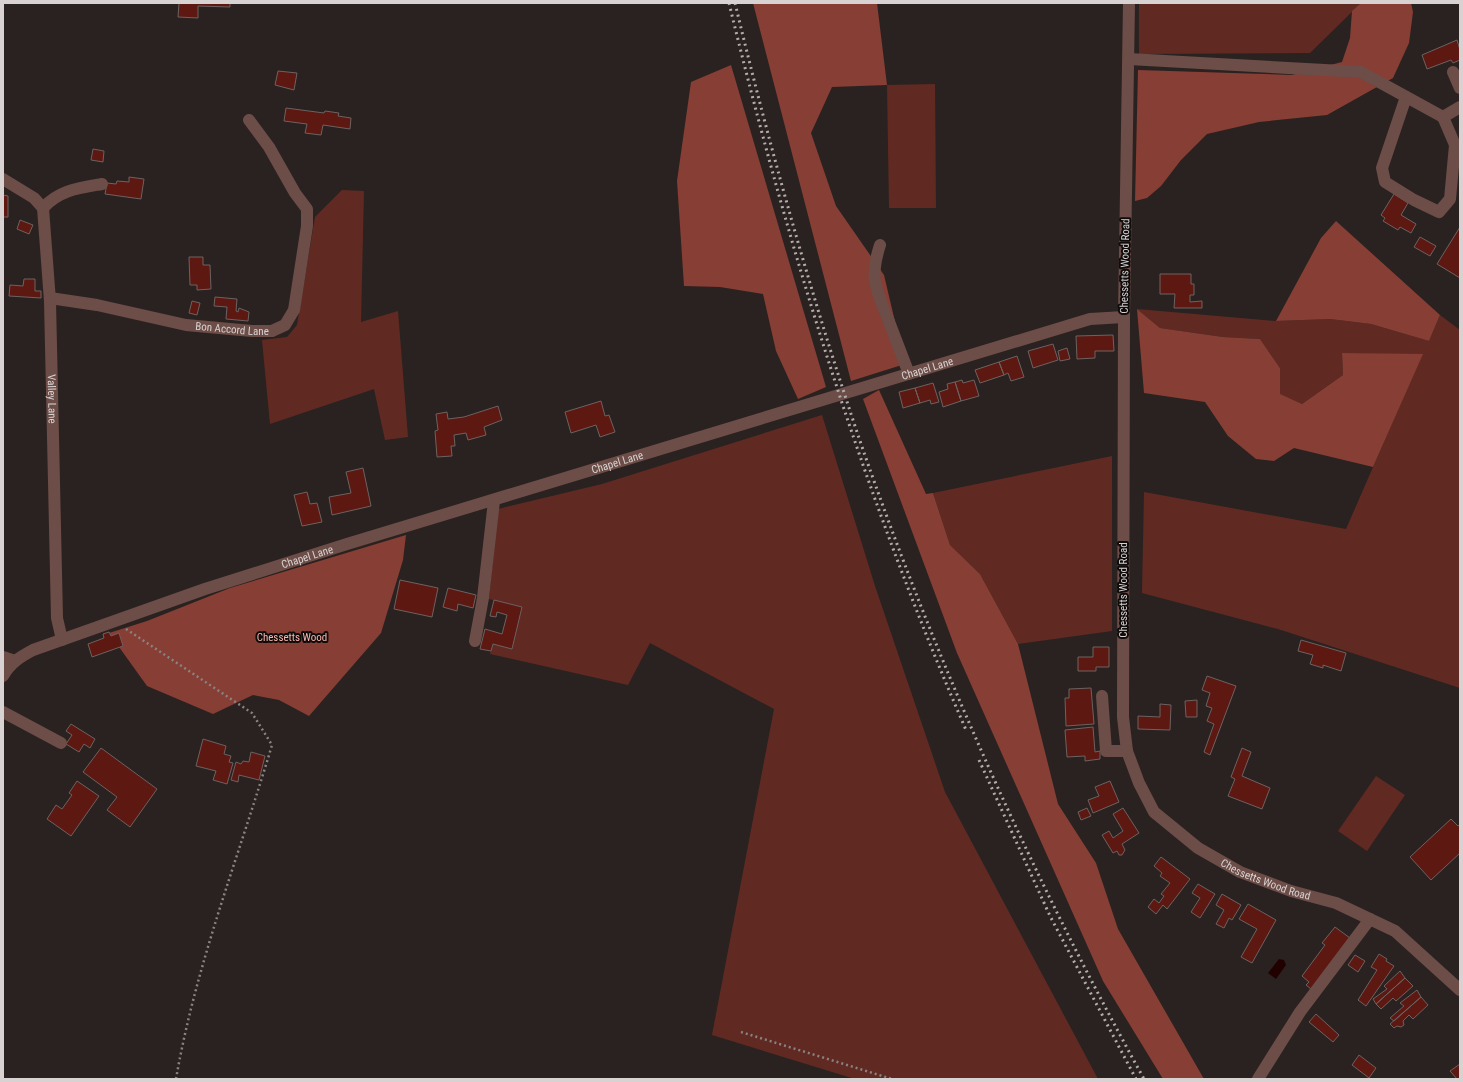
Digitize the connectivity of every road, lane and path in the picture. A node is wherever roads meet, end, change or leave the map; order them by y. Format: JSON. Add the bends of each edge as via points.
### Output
{"nodes":[{"id":1,"x":1129,"y":3,"type":"edge"},
{"id":2,"x":1129,"y":59,"type":"junction"},
{"id":3,"x":1453,"y":72,"type":"dead end"},
{"id":4,"x":1460,"y":88,"type":"edge"},
{"id":5,"x":1406,"y":97,"type":"junction"},
{"id":6,"x":1460,"y":106,"type":"edge"},
{"id":7,"x":1443,"y":118,"type":"junction"},
{"id":8,"x":249,"y":120,"type":"dead end"},
{"id":9,"x":3,"y":179,"type":"edge"},
{"id":10,"x":102,"y":184,"type":"dead end"},
{"id":11,"x":1455,"y":202,"type":"edge"},
{"id":12,"x":43,"y":208,"type":"junction"},
{"id":13,"x":880,"y":245,"type":"dead end"},
{"id":14,"x":50,"y":298,"type":"junction"},
{"id":15,"x":1124,"y":317,"type":"junction"},
{"id":16,"x":909,"y":374,"type":"junction"},
{"id":17,"x":494,"y":501,"type":"junction"},
{"id":18,"x":114,"y":622,"type":"junction"},
{"id":19,"x":62,"y":640,"type":"junction"},
{"id":20,"x":475,"y":641,"type":"dead end"},
{"id":21,"x":3,"y":657,"type":"edge"},
{"id":22,"x":15,"y":660,"type":"junction"},
{"id":23,"x":3,"y":676,"type":"edge"},
{"id":24,"x":1102,"y":696,"type":"dead end"},
{"id":25,"x":3,"y":712,"type":"edge"},
{"id":26,"x":61,"y":743,"type":"dead end"},
{"id":27,"x":1127,"y":751,"type":"junction"},
{"id":28,"x":1370,"y":919,"type":"junction"},
{"id":29,"x":1460,"y":990,"type":"edge"},
{"id":30,"x":741,"y":1032,"type":"dead end"},
{"id":31,"x":176,"y":1079,"type":"edge"},
{"id":32,"x":892,"y":1079,"type":"edge"},
{"id":33,"x":1258,"y":1079,"type":"edge"}],
"edges":[{"from":1,"to":2,"type":"street","name":"Chessetts Wood Road"},
{"from":2,"to":5,"type":"street","via":[[1361,72]]},
{"from":2,"to":15,"type":"street","name":"Chessetts Wood Road"},
{"from":3,"to":4,"type":"street"},
{"from":5,"to":7,"type":"street"},
{"from":5,"to":11,"type":"street","via":[[1382,168],[1385,182],[1439,212]]},
{"from":6,"to":7,"type":"street"},
{"from":7,"to":11,"type":"street","via":[[1455,145]]},
{"from":8,"to":14,"type":"street","name":"Bon Accord Lane","via":[[269,147],[307,209],[307,226],[294,310],[285,325],[272,331],[252,331],[186,325],[97,305]]},
{"from":9,"to":12,"type":"street","via":[[34,198]]},
{"from":10,"to":12,"type":"street","via":[[56,196]]},
{"from":12,"to":14,"type":"street","name":"Valley Lane"},
{"from":13,"to":16,"type":"street","via":[[875,259],[874,275],[877,294]]},
{"from":14,"to":19,"type":"street","name":"Valley Lane","via":[[58,618]]},
{"from":15,"to":16,"type":"street","name":"Chapel Lane","via":[[1090,319]]},
{"from":15,"to":27,"type":"street","name":"Chessetts Wood Road","via":[[1123,718]]},
{"from":16,"to":17,"type":"street","name":"Chapel Lane"},
{"from":17,"to":18,"type":"street","name":"Chapel Lane","via":[[347,544]]},
{"from":17,"to":20,"type":"street","via":[[483,598]]},
{"from":18,"to":19,"type":"street","name":"Chapel Lane"},
{"from":18,"to":31,"type":"path","via":[[252,713],[272,745],[211,934],[182,1042]]},
{"from":19,"to":22,"type":"street","name":"Chapel Lane","via":[[33,650]]},
{"from":21,"to":22,"type":"street"},
{"from":22,"to":23,"type":"street","name":"Chapel Lane"},
{"from":24,"to":27,"type":"street","via":[[1106,751]]},
{"from":25,"to":26,"type":"street"},
{"from":27,"to":28,"type":"street","name":"Chessetts Wood Road","via":[[1154,812],[1198,848],[1240,872],[1291,891],[1336,903]]},
{"from":28,"to":29,"type":"street","name":"Chessetts Wood Road","via":[[1395,931]]},
{"from":28,"to":33,"type":"street","via":[[1300,1012]]},
{"from":30,"to":32,"type":"path"}]}
